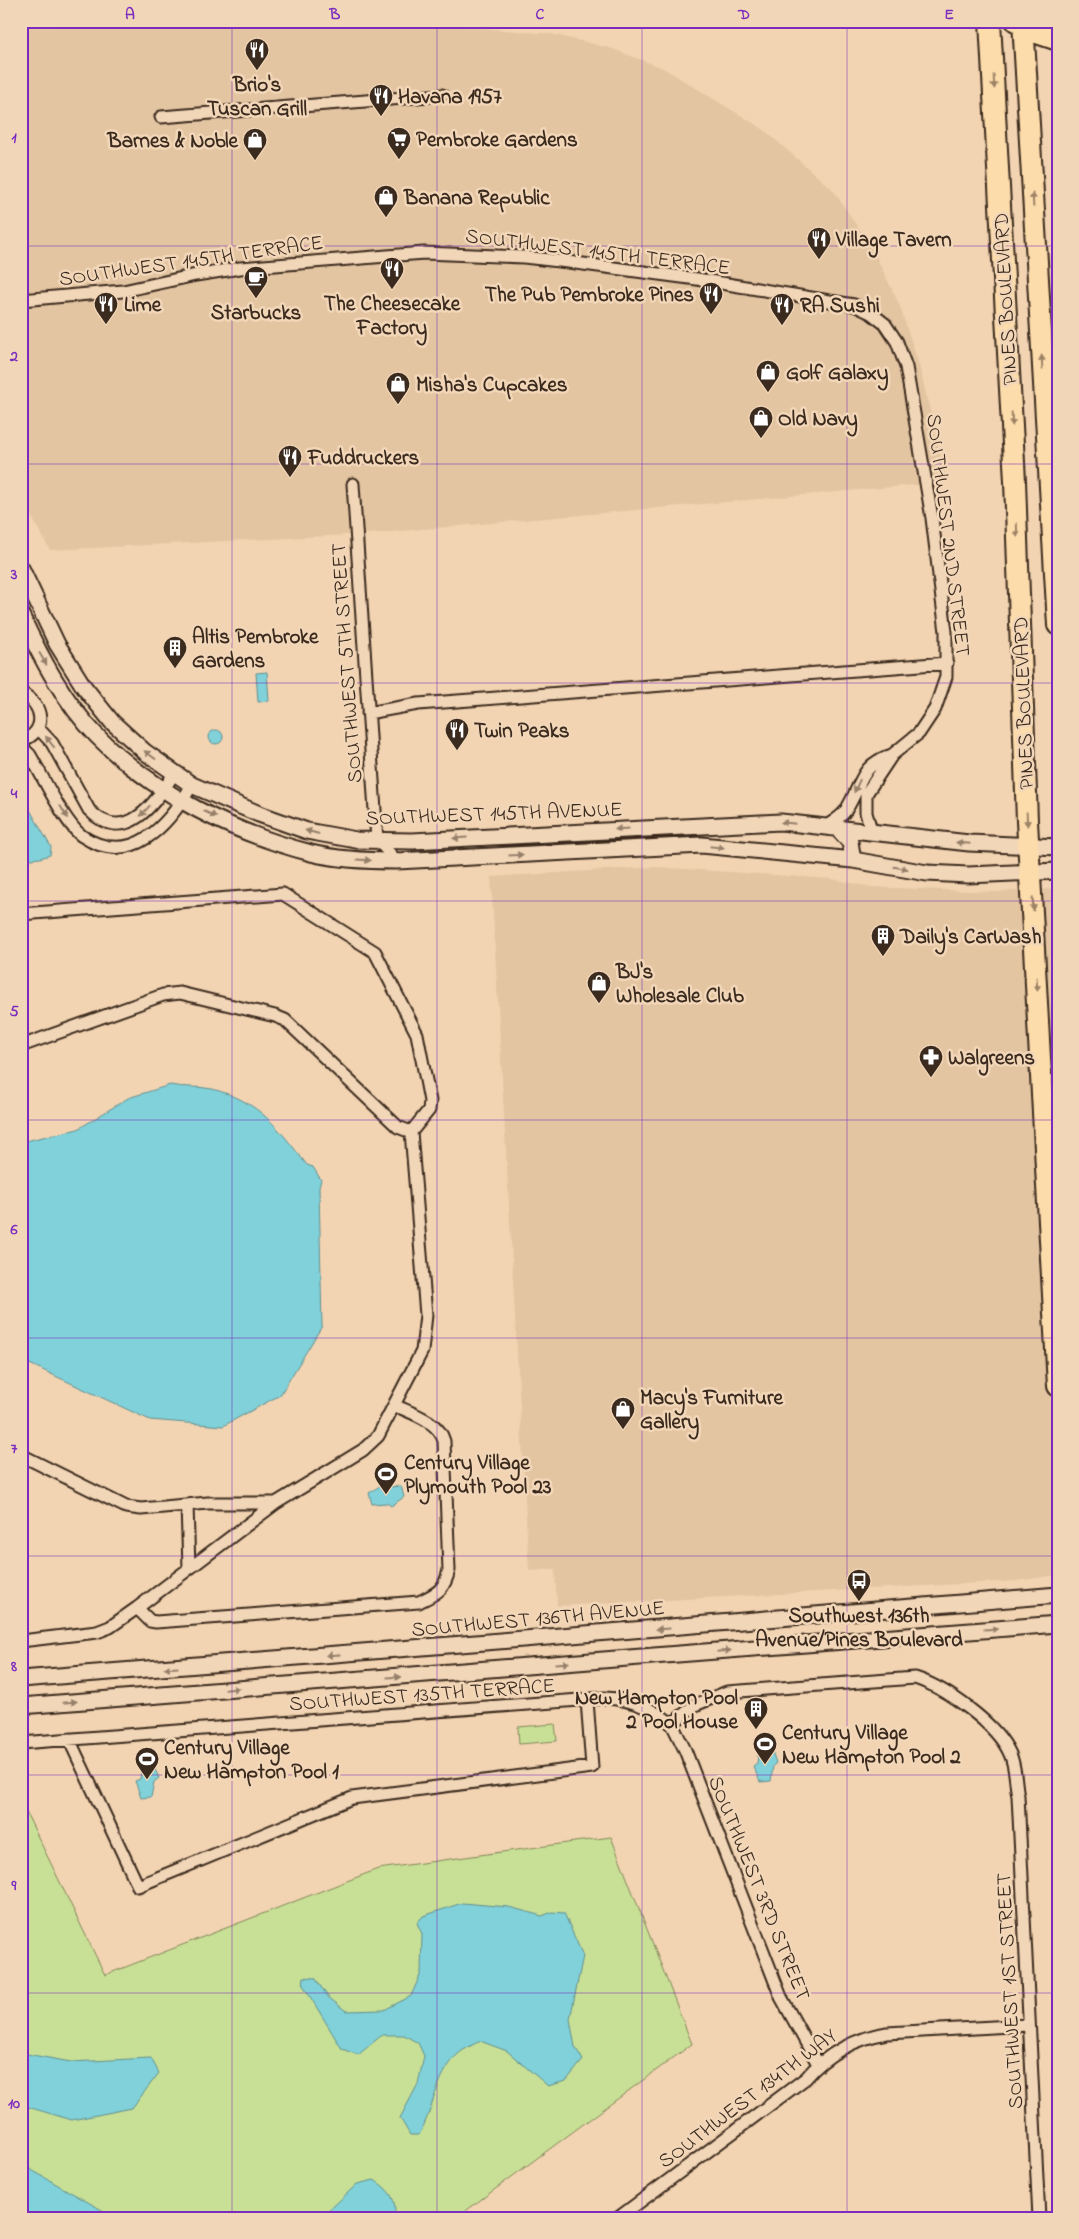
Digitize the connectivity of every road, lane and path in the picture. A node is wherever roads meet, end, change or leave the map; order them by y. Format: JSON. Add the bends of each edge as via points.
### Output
{"nodes":[{"id":1,"x":1020,"y":23,"type":"edge"},
{"id":2,"x":988,"y":25,"type":"edge"},
{"id":3,"x":1058,"y":40,"type":"edge"},
{"id":4,"x":442,"y":95,"type":"dead end"},
{"id":5,"x":161,"y":117,"type":"dead end"},
{"id":6,"x":21,"y":300,"type":"edge"},
{"id":7,"x":871,"y":313,"type":"joint"},
{"id":8,"x":353,"y":484,"type":"dead end"},
{"id":9,"x":21,"y":568,"type":"edge"},
{"id":10,"x":21,"y":615,"type":"edge"},
{"id":11,"x":1058,"y":625,"type":"edge"},
{"id":12,"x":947,"y":663,"type":"junction"},
{"id":13,"x":21,"y":693,"type":"edge"},
{"id":14,"x":368,"y":713,"type":"junction"},
{"id":15,"x":38,"y":728,"type":"junction"},
{"id":16,"x":21,"y":741,"type":"edge"},
{"id":17,"x":21,"y":746,"type":"edge"},
{"id":18,"x":892,"y":755,"type":"junction"},
{"id":19,"x":174,"y":772,"type":"junction"},
{"id":20,"x":192,"y":785,"type":"junction"},
{"id":21,"x":164,"y":789,"type":"junction"},
{"id":22,"x":183,"y":802,"type":"junction"},
{"id":23,"x":832,"y":828,"type":"junction"},
{"id":24,"x":872,"y":833,"type":"junction"},
{"id":25,"x":377,"y":840,"type":"junction"},
{"id":26,"x":1029,"y":846,"type":"junction"},
{"id":27,"x":1058,"y":847,"type":"edge"},
{"id":28,"x":853,"y":860,"type":"junction"},
{"id":29,"x":397,"y":861,"type":"junction"},
{"id":30,"x":1058,"y":871,"type":"edge"},
{"id":31,"x":1031,"y":872,"type":"junction"},
{"id":32,"x":21,"y":914,"type":"edge"},
{"id":33,"x":21,"y":1046,"type":"edge"},
{"id":34,"x":411,"y":1132,"type":"junction"},
{"id":35,"x":1045,"y":1145,"type":"junction"},
{"id":36,"x":1058,"y":1169,"type":"edge"},
{"id":37,"x":1052,"y":1196,"type":"edge"},
{"id":38,"x":1058,"y":1386,"type":"edge"},
{"id":39,"x":394,"y":1405,"type":"junction"},
{"id":40,"x":21,"y":1455,"type":"edge"},
{"id":41,"x":276,"y":1503,"type":"junction"},
{"id":42,"x":187,"y":1505,"type":"junction"},
{"id":43,"x":189,"y":1568,"type":"junction"},
{"id":44,"x":1058,"y":1595,"type":"edge"},
{"id":45,"x":137,"y":1608,"type":"junction"},
{"id":46,"x":1058,"y":1624,"type":"edge"},
{"id":47,"x":21,"y":1641,"type":"edge"},
{"id":48,"x":21,"y":1679,"type":"edge"},
{"id":49,"x":587,"y":1700,"type":"junction"},
{"id":50,"x":21,"y":1706,"type":"edge"},
{"id":51,"x":672,"y":1724,"type":"junction"},
{"id":52,"x":69,"y":1739,"type":"junction"},
{"id":53,"x":21,"y":1743,"type":"edge"},
{"id":54,"x":1028,"y":2025,"type":"junction"},
{"id":55,"x":818,"y":2064,"type":"junction"},
{"id":56,"x":618,"y":2218,"type":"edge"},
{"id":57,"x":1040,"y":2218,"type":"edge"}],
"edges":[{"from":1,"to":3,"type":"highway"},
{"from":11,"to":1,"type":"highway","name":"PINES BOULEVARD","one_way":true},
{"from":2,"to":26,"type":"highway","name":"PINES BOULEVARD","one_way":true,"via":[[1015,481]]},
{"from":4,"to":5,"type":"street"},
{"from":6,"to":7,"type":"street","name":"SOUTHWEST 145TH TERRACE","via":[[123,291],[196,275],[287,263],[467,253],[690,278],[854,305]]},
{"from":7,"to":12,"type":"street","name":"SOUTHWEST 2ND STREET","via":[[886,324],[898,342],[906,367],[932,518]]},
{"from":8,"to":14,"type":"street","name":"SOUTHWEST 5TH STREET"},
{"from":19,"to":9,"type":"street","name":"SOUTHWEST 145TH AVENUE","one_way":true,"via":[[145,752],[112,722],[84,687],[57,644]]},
{"from":10,"to":21,"type":"street","name":"SOUTHWEST 145TH AVENUE","one_way":true,"via":[[39,653],[67,698],[97,736]]},
{"from":12,"to":14,"type":"street","via":[[418,704]]},
{"from":12,"to":18,"type":"street","name":"SOUTHWEST 2ND STREET","via":[[946,677],[926,724]]},
{"from":13,"to":15,"type":"street","via":[[38,708]]},
{"from":14,"to":25,"type":"street","name":"SOUTHWEST 5TH STREET"},
{"from":15,"to":16,"type":"street"},
{"from":21,"to":15,"type":"street","one_way":true,"via":[[140,817],[129,822],[108,823],[97,818],[89,810],[52,743]]},
{"from":17,"to":22,"type":"street","one_way":true,"via":[[30,755],[70,822],[82,836],[98,843],[112,847],[144,841],[170,819]]},
{"from":18,"to":23,"type":"street","name":"SOUTHWEST 2ND STREET","one_way":true,"via":[[873,764],[861,777],[846,810]]},
{"from":18,"to":24,"type":"street","name":"SOUTHWEST 2ND STREET","via":[[866,794],[866,813]]},
{"from":19,"to":20,"type":"street","name":"SOUTHWEST 145TH AVENUE"},
{"from":19,"to":21,"type":"street"},
{"from":20,"to":22,"type":"street"},
{"from":25,"to":20,"type":"street","name":"SOUTHWEST 145TH AVENUE","one_way":true,"via":[[340,838],[307,831]]},
{"from":21,"to":22,"type":"street","name":"SOUTHWEST 145TH AVENUE"},
{"from":22,"to":29,"type":"street","name":"SOUTHWEST 145TH AVENUE","one_way":true,"via":[[255,835],[312,853],[362,861]]},
{"from":23,"to":24,"type":"street","name":"SOUTHWEST 145TH AVENUE"},
{"from":23,"to":25,"type":"street","name":"SOUTHWEST 145TH AVENUE","one_way":true,"via":[[781,822],[412,841]]},
{"from":23,"to":28,"type":"street","via":[[850,842]]},
{"from":26,"to":24,"type":"street","name":"SOUTHWEST 145TH AVENUE","one_way":true},
{"from":25,"to":29,"type":"street"},
{"from":26,"to":27,"type":"street","name":"SOUTHWEST 145TH AVENUE"},
{"from":26,"to":31,"type":"highway","name":"PINES BOULEVARD"},
{"from":29,"to":28,"type":"street","name":"SOUTHWEST 145TH AVENUE","one_way":true,"via":[[702,845]]},
{"from":28,"to":31,"type":"street","name":"SOUTHWEST 145TH AVENUE","one_way":true,"via":[[926,873]]},
{"from":30,"to":31,"type":"street","name":"SOUTHWEST 145TH AVENUE"},
{"from":31,"to":35,"type":"highway","name":"PINES BOULEVARD","one_way":true},
{"from":32,"to":34,"type":"street","via":[[283,894],[375,952],[417,1034],[430,1101],[429,1110]]},
{"from":33,"to":34,"type":"street","via":[[163,995],[180,993],[284,1020],[398,1127]]},
{"from":34,"to":39,"type":"street","via":[[425,1336],[422,1351]]},
{"from":35,"to":36,"type":"highway"},
{"from":35,"to":37,"type":"highway","name":"PINES BOULEVARD"},
{"from":37,"to":38,"type":"highway","name":"PINES BOULEVARD"},
{"from":39,"to":41,"type":"street","via":[[378,1436],[363,1450]]},
{"from":39,"to":45,"type":"street","via":[[431,1423],[444,1441],[449,1570],[441,1590],[419,1602],[156,1622],[150,1621]]},
{"from":40,"to":42,"type":"street","via":[[126,1507]]},
{"from":41,"to":42,"type":"street"},
{"from":41,"to":43,"type":"street"},
{"from":42,"to":43,"type":"street"},
{"from":43,"to":45,"type":"street"},
{"from":44,"to":48,"type":"street","name":"SOUTHWEST 136TH AVENUE","one_way":true},
{"from":45,"to":47,"type":"street","via":[[97,1632]]},
{"from":50,"to":46,"type":"street","one_way":true},
{"from":49,"to":51,"type":"street","name":"SOUTHWEST 135TH TERRACE","via":[[630,1701],[656,1712]]},
{"from":49,"to":52,"type":"street","name":"SOUTHWEST 135TH TERRACE"},
{"from":49,"to":52,"type":"street","via":[[592,1767],[352,1798],[138,1886]]},
{"from":51,"to":54,"type":"street","name":"SOUTHWEST 1ST STREET","via":[[695,1705],[728,1692],[915,1678],[951,1694],[1005,1744],[1014,1762]]},
{"from":51,"to":55,"type":"street","name":"SOUTHWEST 3RD STREET","via":[[781,1997]]},
{"from":52,"to":53,"type":"street","name":"SOUTHWEST 135TH TERRACE"},
{"from":54,"to":55,"type":"street","name":"SOUTHWEST 134TH WAY","via":[[887,2032],[852,2043]]},
{"from":54,"to":57,"type":"street","name":"SOUTHWEST 1ST STREET"},
{"from":55,"to":56,"type":"street","name":"SOUTHWEST 134TH WAY","via":[[806,2078]]}]}
